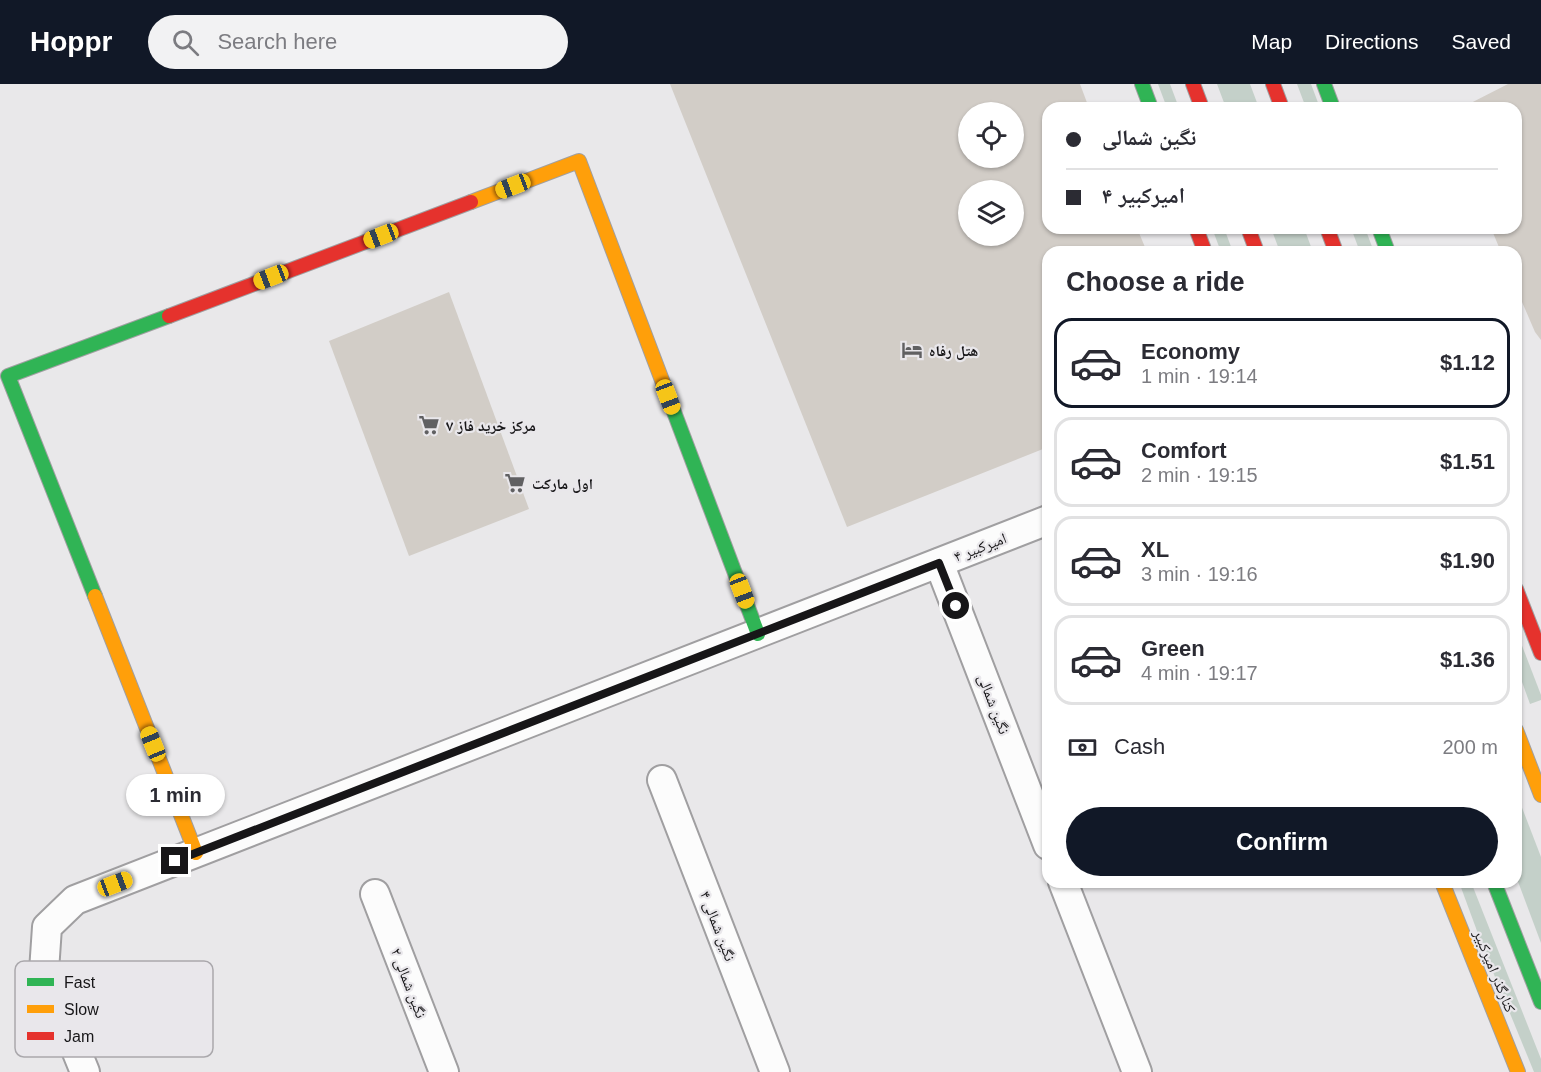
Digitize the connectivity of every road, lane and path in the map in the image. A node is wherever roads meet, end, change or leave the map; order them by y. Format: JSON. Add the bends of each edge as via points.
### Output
{"nodes":[{"id":1,"x":1142,"y":84,"type":"edge"},
{"id":2,"x":1193,"y":84,"type":"edge"},
{"id":3,"x":1273,"y":84,"type":"edge"},
{"id":4,"x":1324,"y":84,"type":"edge"},
{"id":5,"x":1149,"y":102,"type":"edge"},
{"id":6,"x":1200,"y":102,"type":"edge"},
{"id":7,"x":1280,"y":102,"type":"edge"},
{"id":8,"x":1331,"y":102,"type":"edge"},
{"id":9,"x":1042,"y":522,"type":"edge"},
{"id":10,"x":939,"y":563,"type":"junction"},
{"id":11,"x":1522,"y":604,"type":"edge"},
{"id":12,"x":758,"y":634,"type":"junction"},
{"id":13,"x":1541,"y":653,"type":"edge"},
{"id":14,"x":1522,"y":746,"type":"edge"},
{"id":15,"x":662,"y":780,"type":"dead end"},
{"id":16,"x":1541,"y":795,"type":"edge"},
{"id":17,"x":1042,"y":829,"type":"edge"},
{"id":18,"x":195,"y":853,"type":"junction"},
{"id":19,"x":1065,"y":888,"type":"edge"},
{"id":20,"x":1444,"y":888,"type":"edge"},
{"id":21,"x":1496,"y":888,"type":"edge"},
{"id":22,"x":375,"y":894,"type":"dead end"},
{"id":23,"x":45,"y":961,"type":"edge"},
{"id":24,"x":1541,"y":1002,"type":"edge"},
{"id":25,"x":79,"y":1057,"type":"edge"},
{"id":26,"x":85,"y":1072,"type":"edge"},
{"id":27,"x":444,"y":1072,"type":"edge"},
{"id":28,"x":775,"y":1072,"type":"edge"},
{"id":29,"x":1137,"y":1072,"type":"edge"},
{"id":30,"x":1518,"y":1072,"type":"edge"}],
"edges":[{"from":1,"to":5,"type":"street"},
{"from":2,"to":6,"type":"street"},
{"from":3,"to":7,"type":"street"},
{"from":4,"to":8,"type":"street"},
{"from":9,"to":10,"type":"street","name":"امیرکبیر ۴"},
{"from":10,"to":12,"type":"street","name":"امیرکبیر ۴"},
{"from":10,"to":17,"type":"street","name":"نگین شمالی"},
{"from":11,"to":13,"type":"street"},
{"from":12,"to":18,"type":"street","name":"امیرکبیر ۴"},
{"from":12,"to":18,"type":"street","via":[[579,161],[8,376]]},
{"from":14,"to":16,"type":"street"},
{"from":15,"to":28,"type":"street","name":"نگین شمالی ۴"},
{"from":18,"to":23,"type":"street","name":"امیرکبیر ۴","via":[[75,900],[47,927]]},
{"from":19,"to":29,"type":"street"},
{"from":20,"to":30,"type":"street","name":"کنارگذر امیرکبیر"},
{"from":21,"to":24,"type":"street"},
{"from":22,"to":27,"type":"street","name":"نگین شمالی ۲"},
{"from":25,"to":26,"type":"street","name":"امیرکبیر ۴"}]}
